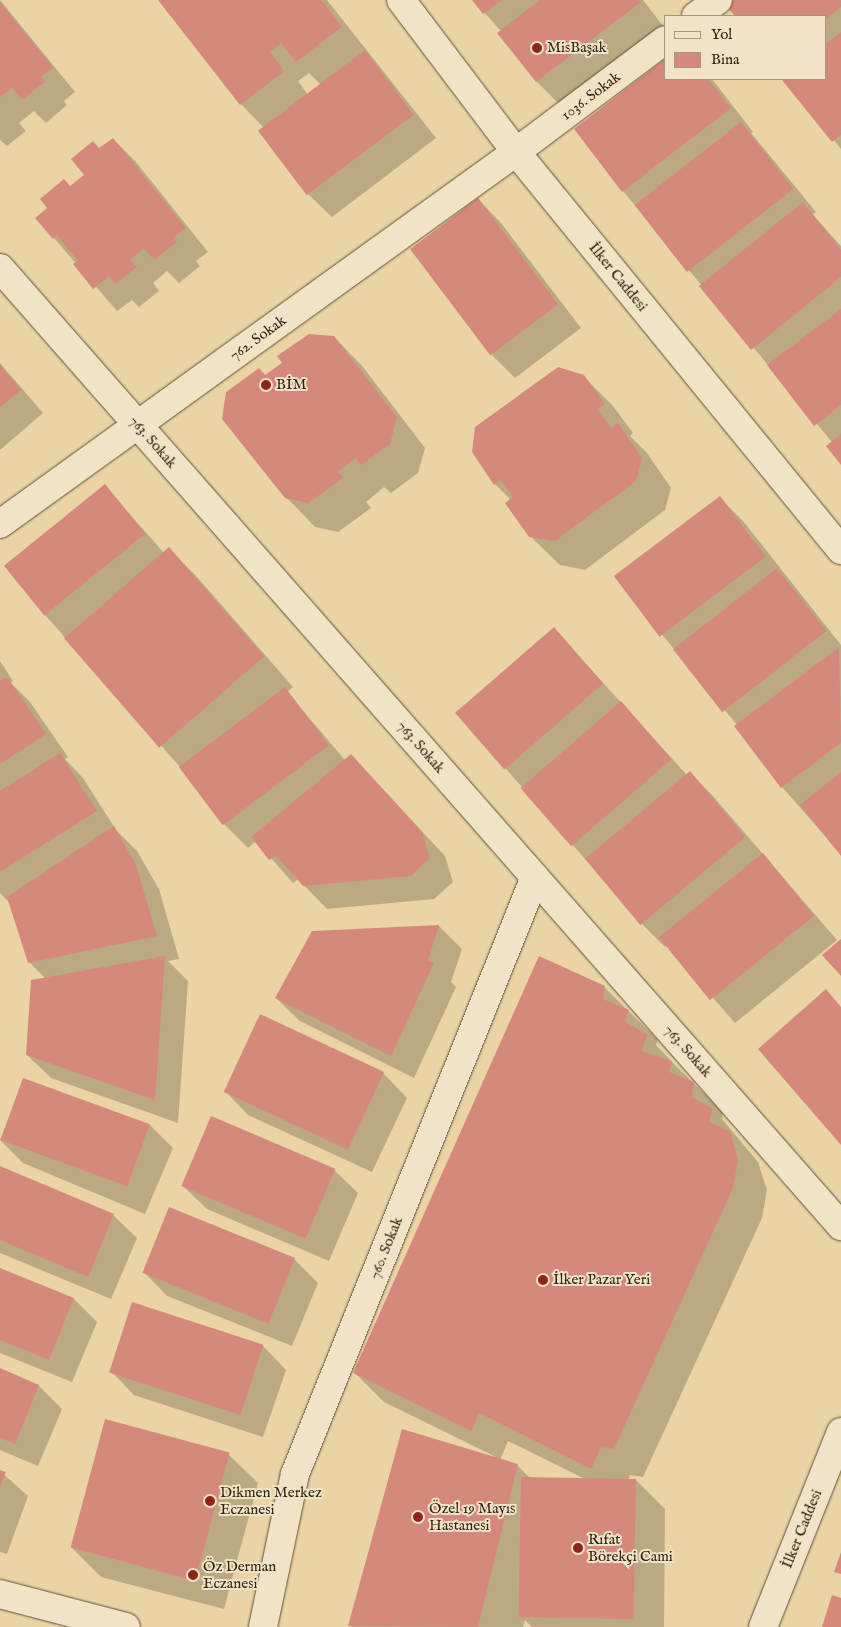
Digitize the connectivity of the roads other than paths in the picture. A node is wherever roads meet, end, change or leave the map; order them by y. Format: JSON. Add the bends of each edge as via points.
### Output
{"nodes":[{"id":1,"x":401,"y":0,"type":"edge"},
{"id":2,"x":718,"y":0,"type":"edge"},
{"id":3,"x":697,"y":15,"type":"edge"},
{"id":4,"x":664,"y":41,"type":"edge"},
{"id":5,"x":516,"y":152,"type":"junction"},
{"id":6,"x":0,"y":268,"type":"edge"},
{"id":7,"x":138,"y":425,"type":"junction"},
{"id":8,"x":0,"y":524,"type":"edge"},
{"id":9,"x":841,"y":550,"type":"edge"},
{"id":10,"x":535,"y":878,"type":"junction"},
{"id":11,"x":841,"y":1226,"type":"edge"},
{"id":12,"x":841,"y":1432,"type":"edge"},
{"id":13,"x":0,"y":1594,"type":"edge"},
{"id":14,"x":126,"y":1627,"type":"edge"},
{"id":15,"x":263,"y":1627,"type":"edge"},
{"id":16,"x":763,"y":1627,"type":"edge"}],
"edges":[{"from":1,"to":5,"type":"street","name":"İlker Caddesi"},
{"from":2,"to":3,"type":"street"},
{"from":4,"to":5,"type":"street","name":"1036. Sokak"},
{"from":5,"to":7,"type":"street","name":"762. Sokak"},
{"from":5,"to":9,"type":"street","name":"İlker Caddesi"},
{"from":6,"to":7,"type":"street","name":"763. Sokak"},
{"from":7,"to":8,"type":"street","name":"762. Sokak"},
{"from":7,"to":10,"type":"street","name":"763. Sokak"},
{"from":10,"to":11,"type":"street","name":"763. Sokak"},
{"from":10,"to":15,"type":"street","name":"760. Sokak","via":[[294,1474]]},
{"from":12,"to":16,"type":"street","name":"İlker Caddesi"},
{"from":13,"to":14,"type":"street"}]}
